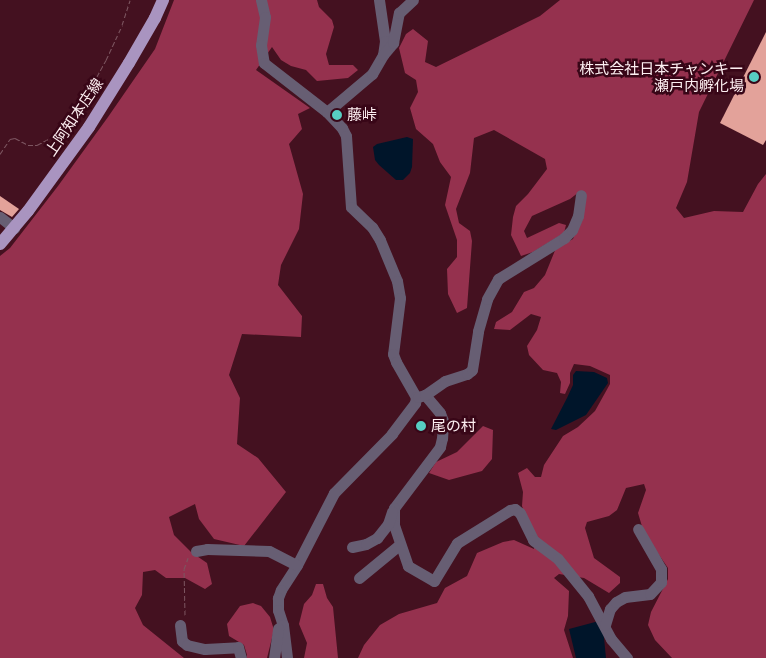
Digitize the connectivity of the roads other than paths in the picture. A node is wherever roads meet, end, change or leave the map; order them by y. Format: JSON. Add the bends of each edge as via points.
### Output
{"nodes":[{"id":1,"x":164,"y":0,"type":"edge"},
{"id":2,"x":261,"y":0,"type":"edge"},
{"id":3,"x":379,"y":0,"type":"edge"},
{"id":4,"x":413,"y":0,"type":"edge"},
{"id":5,"x":383,"y":56,"type":"junction"},
{"id":6,"x":327,"y":112,"type":"junction"},
{"id":7,"x":581,"y":195,"type":"dead end"},
{"id":8,"x":0,"y":217,"type":"edge"},
{"id":9,"x":14,"y":228,"type":"junction"},
{"id":10,"x":0,"y":244,"type":"edge"},
{"id":11,"x":421,"y":396,"type":"junction"},
{"id":12,"x":394,"y":508,"type":"junction"},
{"id":13,"x":638,"y":529,"type":"dead end"},
{"id":14,"x":399,"y":545,"type":"junction"},
{"id":15,"x":352,"y":547,"type":"dead end"},
{"id":16,"x":196,"y":551,"type":"road end"},
{"id":17,"x":297,"y":565,"type":"junction"},
{"id":18,"x":360,"y":578,"type":"dead end"},
{"id":19,"x":280,"y":617,"type":"junction"},
{"id":20,"x":180,"y":625,"type":"road end"},
{"id":21,"x":605,"y":625,"type":"junction"},
{"id":22,"x":241,"y":658,"type":"edge"},
{"id":23,"x":274,"y":658,"type":"edge"},
{"id":24,"x":287,"y":658,"type":"edge"},
{"id":25,"x":627,"y":658,"type":"edge"}],
"edges":[{"from":1,"to":9,"type":"main road","name":"上阿知本庄線","via":[[89,127]]},
{"from":2,"to":6,"type":"street","via":[[265,17],[261,50],[264,63]]},
{"from":3,"to":5,"type":"street","via":[[385,41]]},
{"from":4,"to":5,"type":"street","via":[[400,12],[394,43]]},
{"from":5,"to":6,"type":"street","via":[[364,84]]},
{"from":6,"to":11,"type":"street","via":[[346,136],[351,207],[372,227],[397,281],[400,298],[393,354]]},
{"from":7,"to":11,"type":"street","via":[[572,230],[498,279],[487,299],[472,370]]},
{"from":8,"to":9,"type":"street"},
{"from":9,"to":10,"type":"main road","name":"上阿知本庄線"},
{"from":11,"to":12,"type":"street","via":[[436,406],[443,421],[440,447]]},
{"from":11,"to":17,"type":"street","via":[[392,434],[334,493]]},
{"from":12,"to":14,"type":"street"},
{"from":12,"to":15,"type":"street","via":[[388,524],[377,538]]},
{"from":13,"to":21,"type":"street","via":[[661,569],[661,582],[650,594],[625,597],[616,602]]},
{"from":14,"to":18,"type":"street"},
{"from":14,"to":21,"type":"street","via":[[408,566],[434,581],[457,544],[510,510],[515,510],[520,513],[533,540],[552,553],[574,577]]},
{"from":16,"to":17,"type":"street","via":[[269,552]]},
{"from":17,"to":19,"type":"street","via":[[278,598]]},
{"from":19,"to":23,"type":"street"},
{"from":19,"to":24,"type":"street"},
{"from":20,"to":22,"type":"street","via":[[182,641],[187,645],[205,649],[238,648]]},
{"from":21,"to":25,"type":"street","via":[[611,639]]}]}
